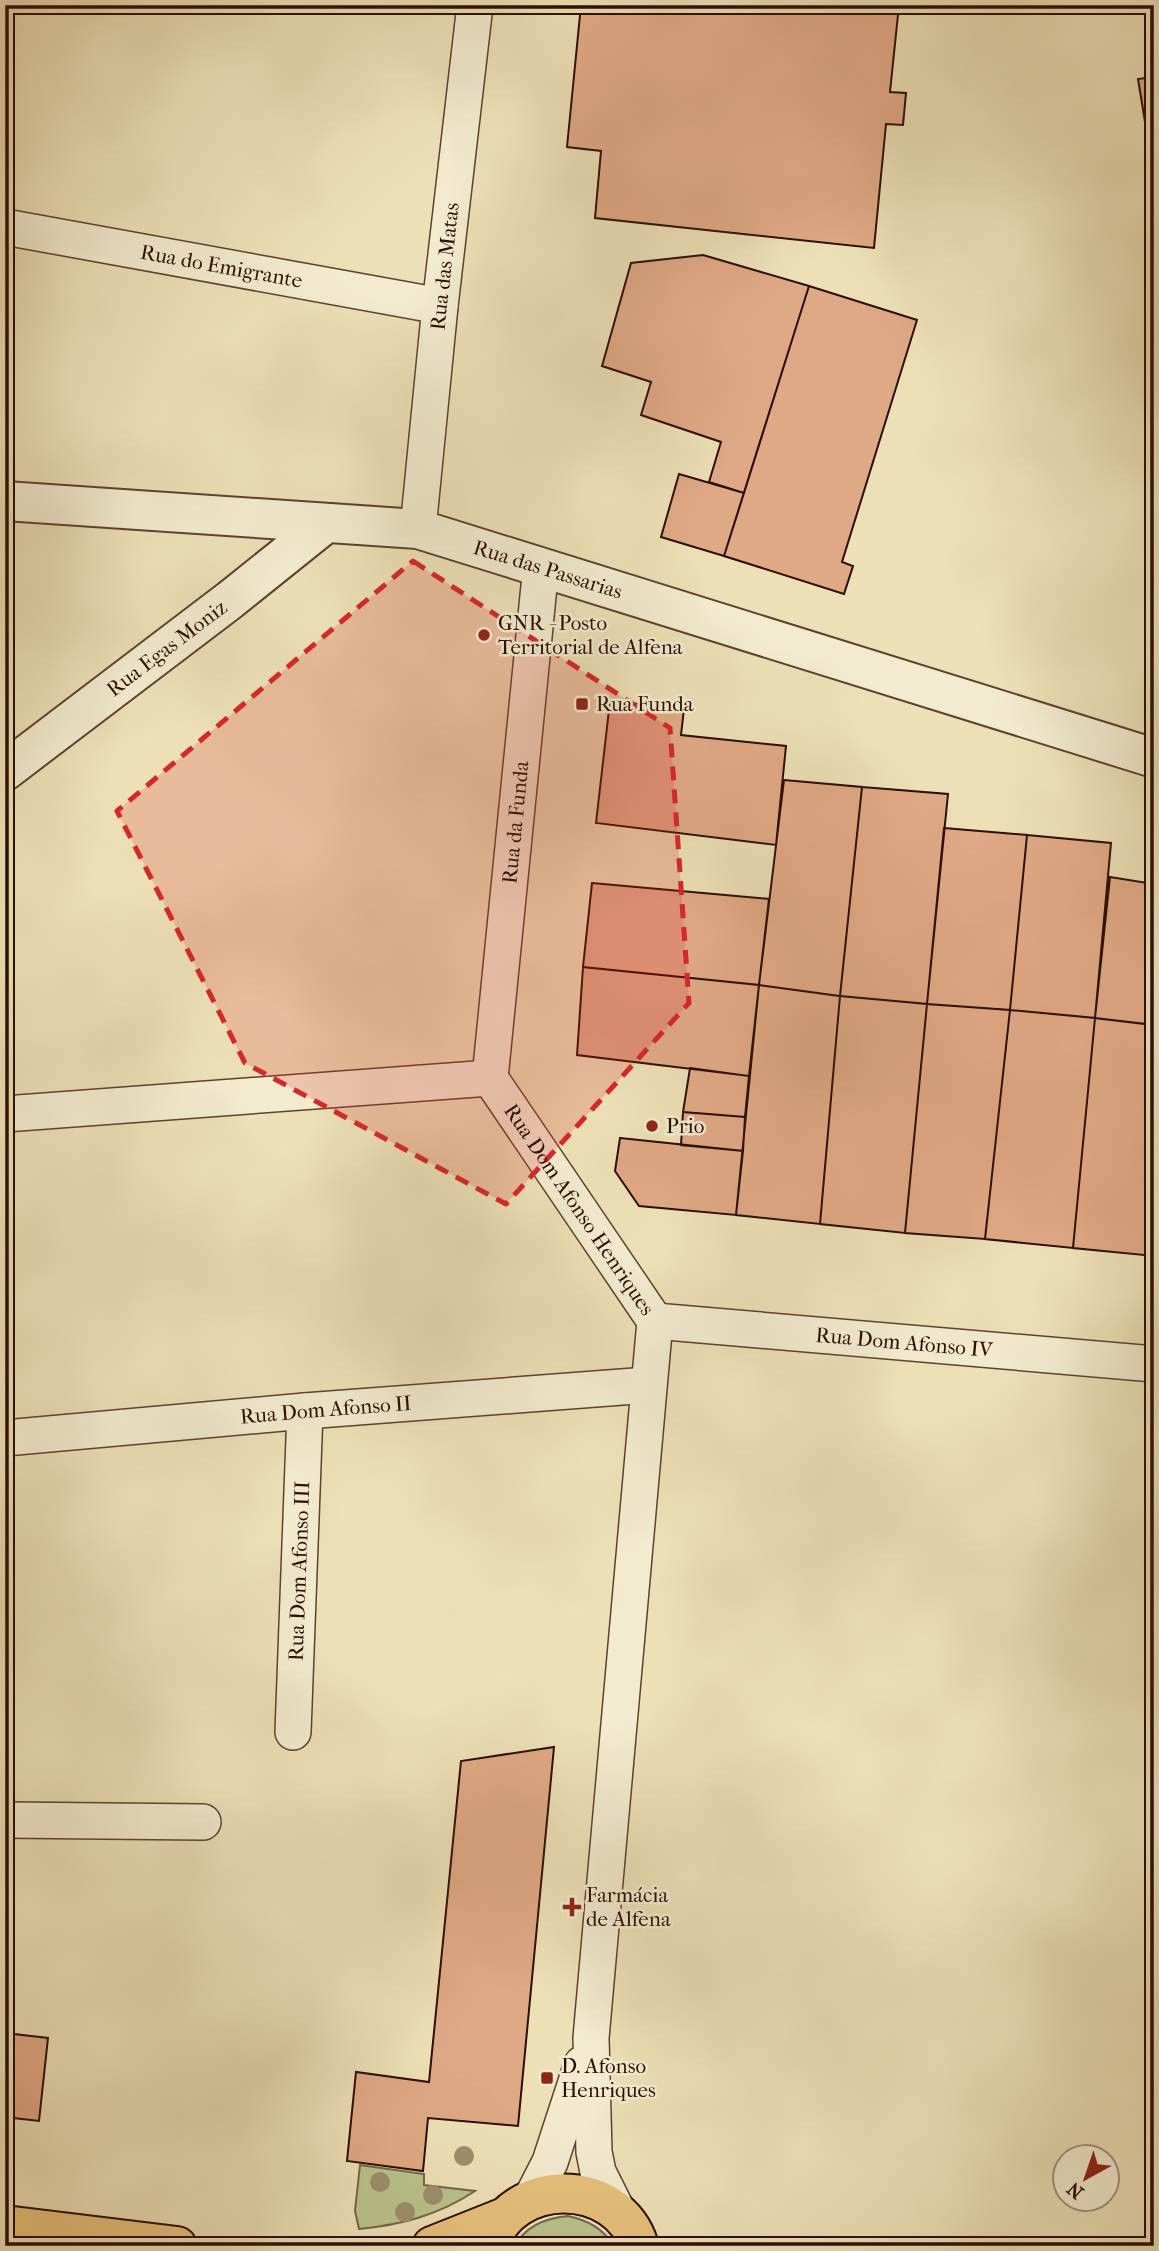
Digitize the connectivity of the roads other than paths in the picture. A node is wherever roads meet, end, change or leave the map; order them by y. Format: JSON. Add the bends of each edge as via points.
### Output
{"nodes":[{"id":1,"x":475,"y":5,"type":"edge"},
{"id":2,"x":5,"y":227,"type":"edge"},
{"id":3,"x":440,"y":306,"type":"junction"},
{"id":4,"x":5,"y":501,"type":"edge"},
{"id":5,"x":326,"y":523,"type":"junction"},
{"id":6,"x":418,"y":529,"type":"junction"},
{"id":7,"x":541,"y":566,"type":"junction"},
{"id":8,"x":1154,"y":758,"type":"edge"},
{"id":9,"x":5,"y":771,"type":"edge"},
{"id":10,"x":490,"y":1078,"type":"junction"},
{"id":11,"x":5,"y":1114,"type":"edge"},
{"id":12,"x":655,"y":1321,"type":"junction"},
{"id":13,"x":1154,"y":1364,"type":"edge"},
{"id":14,"x":648,"y":1385,"type":"junction"},
{"id":15,"x":305,"y":1411,"type":"junction"},
{"id":16,"x":5,"y":1438,"type":"edge"},
{"id":17,"x":293,"y":1732,"type":"dead end"},
{"id":18,"x":5,"y":1820,"type":"edge"},
{"id":19,"x":203,"y":1822,"type":"dead end"},
{"id":20,"x":591,"y":2038,"type":"junction"},
{"id":21,"x":509,"y":2221,"type":"edge"},
{"id":22,"x":5,"y":2225,"type":"edge"},
{"id":23,"x":636,"y":2236,"type":"edge"},
{"id":24,"x":177,"y":2246,"type":"edge"},
{"id":25,"x":432,"y":2246,"type":"edge"}],
"edges":[{"from":1,"to":3,"type":"street","name":"Rua das Matas"},
{"from":2,"to":3,"type":"street","name":"Rua do Emigrante"},
{"from":3,"to":6,"type":"street","name":"Rua das Matas"},
{"from":4,"to":5,"type":"street","name":"Rua das Passarias"},
{"from":5,"to":6,"type":"street","name":"Rua das Passarias"},
{"from":5,"to":9,"type":"street","name":"Rua Egas Moniz"},
{"from":6,"to":7,"type":"street","name":"Rua das Passarias"},
{"from":7,"to":8,"type":"street","name":"Rua das Passarias"},
{"from":7,"to":10,"type":"street","name":"Rua da Funda"},
{"from":10,"to":11,"type":"street"},
{"from":10,"to":12,"type":"street","name":"Rua Dom Afonso Henriques"},
{"from":12,"to":13,"type":"street","name":"Rua Dom Afonso IV"},
{"from":12,"to":14,"type":"street","name":"Rua Dom Afonso Henriques"},
{"from":14,"to":15,"type":"street","name":"Rua Dom Afonso II"},
{"from":14,"to":20,"type":"street","name":"Rua Dom Afonso Henriques"},
{"from":15,"to":16,"type":"street","name":"Rua Dom Afonso II"},
{"from":15,"to":17,"type":"street","name":"Rua Dom Afonso III"},
{"from":18,"to":19,"type":"street"},
{"from":20,"to":21,"type":"street","name":"Rua Dom Afonso Henriques","via":[[550,2162]]},
{"from":20,"to":23,"type":"street","name":"Rua Dom Afonso Henriques","via":[[598,2172]]},
{"from":21,"to":23,"type":"main road","via":[[554,2193],[578,2193],[600,2200]]},
{"from":21,"to":25,"type":"main road"},
{"from":22,"to":24,"type":"main road"}]}
